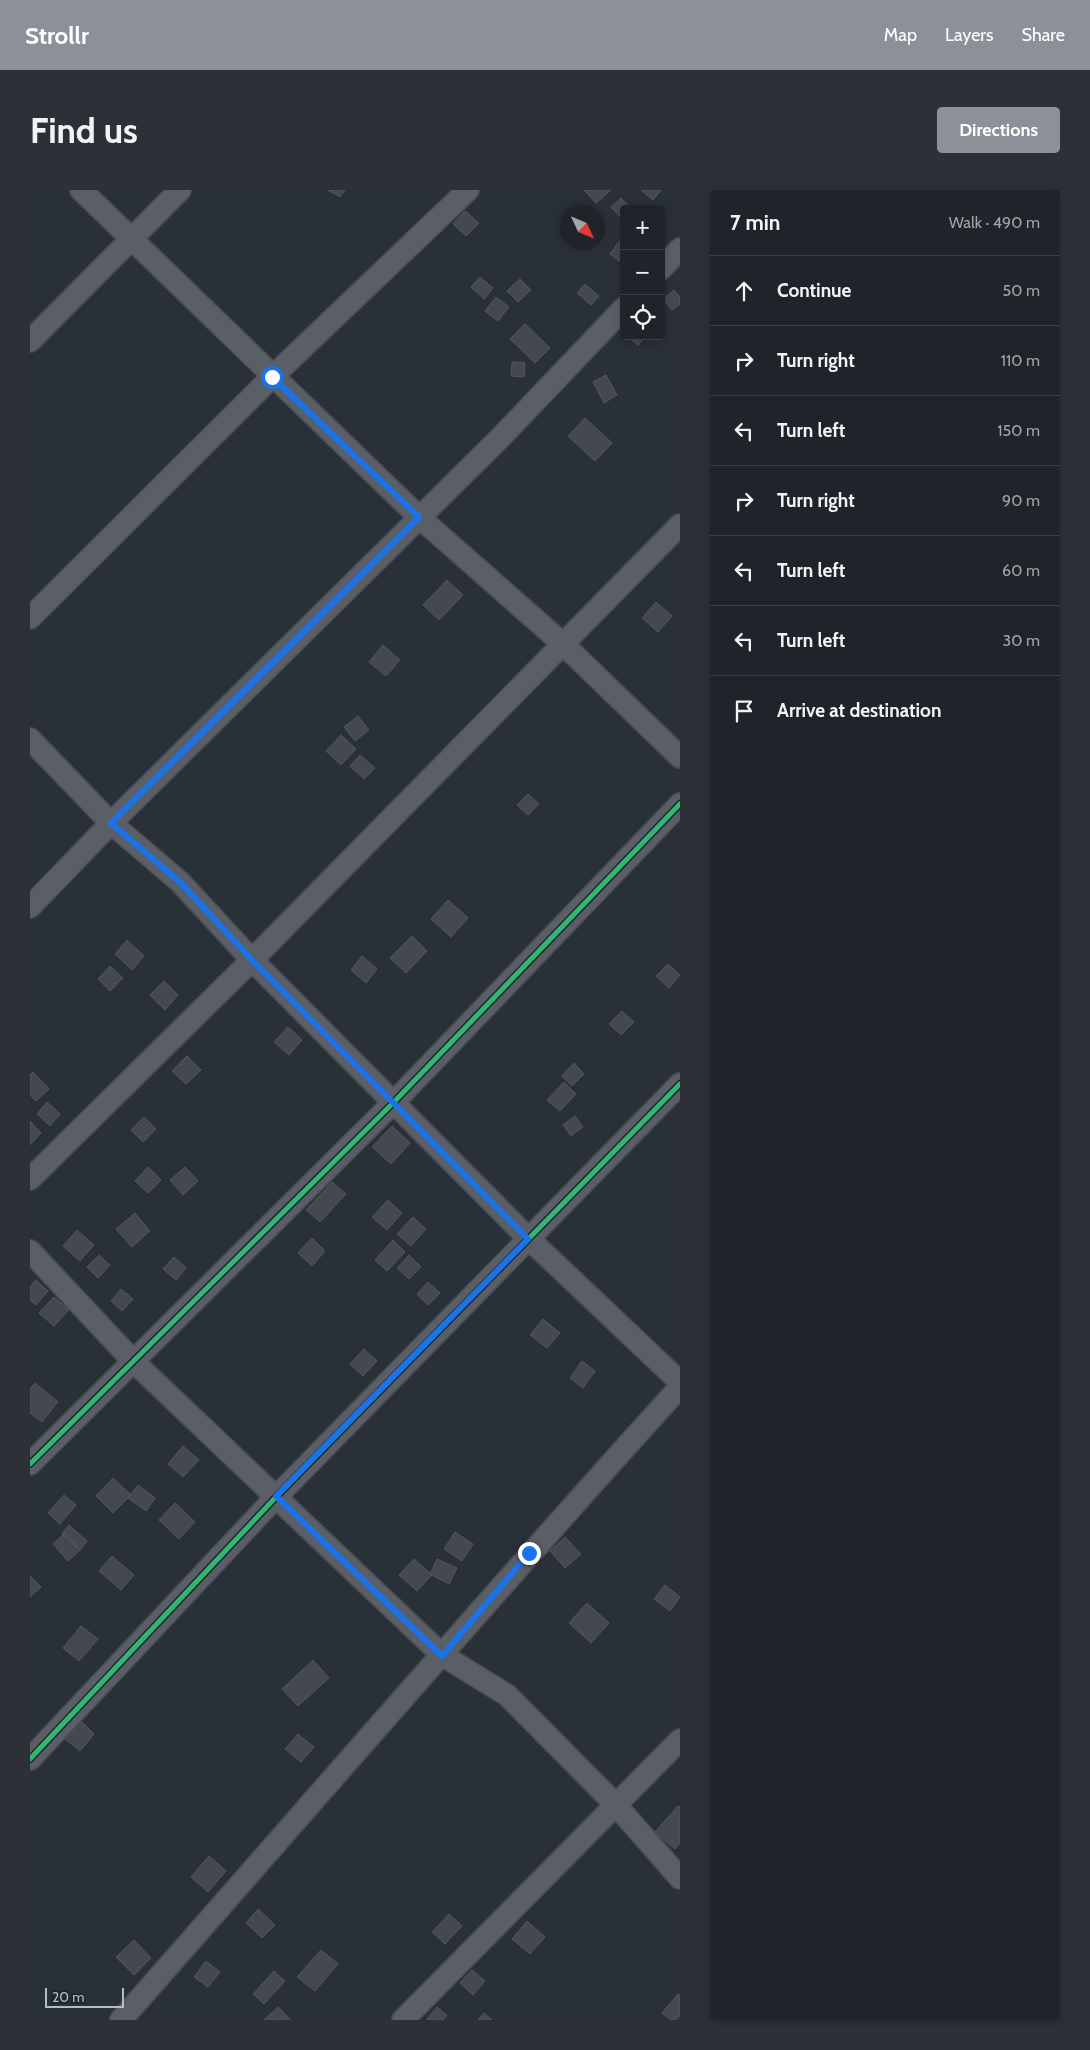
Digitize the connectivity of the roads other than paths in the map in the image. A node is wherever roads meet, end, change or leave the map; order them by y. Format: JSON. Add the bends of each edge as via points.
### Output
{"nodes":[{"id":1,"x":81,"y":190,"type":"edge"},
{"id":2,"x":180,"y":190,"type":"edge"},
{"id":3,"x":468,"y":190,"type":"edge"},
{"id":4,"x":131,"y":240,"type":"junction"},
{"id":5,"x":680,"y":249,"type":"edge"},
{"id":6,"x":665,"y":265,"type":"edge"},
{"id":7,"x":620,"y":312,"type":"edge"},
{"id":8,"x":30,"y":341,"type":"edge"},
{"id":9,"x":272,"y":377,"type":"junction"},
{"id":10,"x":419,"y":517,"type":"junction"},
{"id":11,"x":680,"y":525,"type":"edge"},
{"id":12,"x":30,"y":618,"type":"edge"},
{"id":13,"x":563,"y":644,"type":"junction"},
{"id":14,"x":30,"y":740,"type":"edge"},
{"id":15,"x":680,"y":757,"type":"edge"},
{"id":16,"x":680,"y":804,"type":"edge"},
{"id":17,"x":111,"y":823,"type":"junction"},
{"id":18,"x":30,"y":907,"type":"edge"},
{"id":19,"x":252,"y":960,"type":"junction"},
{"id":20,"x":680,"y":1084,"type":"edge"},
{"id":21,"x":393,"y":1103,"type":"junction"},
{"id":22,"x":30,"y":1179,"type":"edge"},
{"id":23,"x":528,"y":1239,"type":"junction"},
{"id":24,"x":30,"y":1251,"type":"edge"},
{"id":25,"x":134,"y":1362,"type":"junction"},
{"id":26,"x":680,"y":1382,"type":"edge"},
{"id":27,"x":680,"y":1387,"type":"edge"},
{"id":28,"x":30,"y":1464,"type":"edge"},
{"id":29,"x":276,"y":1496,"type":"junction"},
{"id":30,"x":442,"y":1656,"type":"junction"},
{"id":31,"x":680,"y":1740,"type":"edge"},
{"id":32,"x":30,"y":1759,"type":"edge"},
{"id":33,"x":615,"y":1804,"type":"junction"},
{"id":34,"x":680,"y":1878,"type":"edge"},
{"id":35,"x":121,"y":2020,"type":"edge"},
{"id":36,"x":403,"y":2020,"type":"edge"}],
"edges":[{"from":1,"to":4,"type":"street"},
{"from":2,"to":4,"type":"street"},
{"from":3,"to":9,"type":"street"},
{"from":4,"to":8,"type":"street"},
{"from":4,"to":9,"type":"street"},
{"from":5,"to":6,"type":"street"},
{"from":7,"to":10,"type":"street"},
{"from":9,"to":10,"type":"street"},
{"from":9,"to":12,"type":"street"},
{"from":10,"to":13,"type":"street"},
{"from":10,"to":17,"type":"street"},
{"from":11,"to":13,"type":"street"},
{"from":13,"to":15,"type":"street"},
{"from":13,"to":19,"type":"street"},
{"from":14,"to":17,"type":"street"},
{"from":16,"to":21,"type":"street"},
{"from":17,"to":18,"type":"street"},
{"from":17,"to":19,"type":"street","via":[[180,882]]},
{"from":19,"to":21,"type":"street"},
{"from":19,"to":22,"type":"street"},
{"from":20,"to":23,"type":"street"},
{"from":21,"to":23,"type":"street"},
{"from":21,"to":25,"type":"street"},
{"from":23,"to":26,"type":"street"},
{"from":23,"to":29,"type":"street"},
{"from":24,"to":25,"type":"street"},
{"from":25,"to":28,"type":"street"},
{"from":25,"to":29,"type":"street"},
{"from":27,"to":30,"type":"street","via":[[529,1553]]},
{"from":29,"to":30,"type":"street"},
{"from":29,"to":32,"type":"street"},
{"from":30,"to":33,"type":"street","via":[[507,1695]]},
{"from":30,"to":35,"type":"street"},
{"from":31,"to":33,"type":"street"},
{"from":33,"to":34,"type":"street"},
{"from":33,"to":36,"type":"street"}]}
